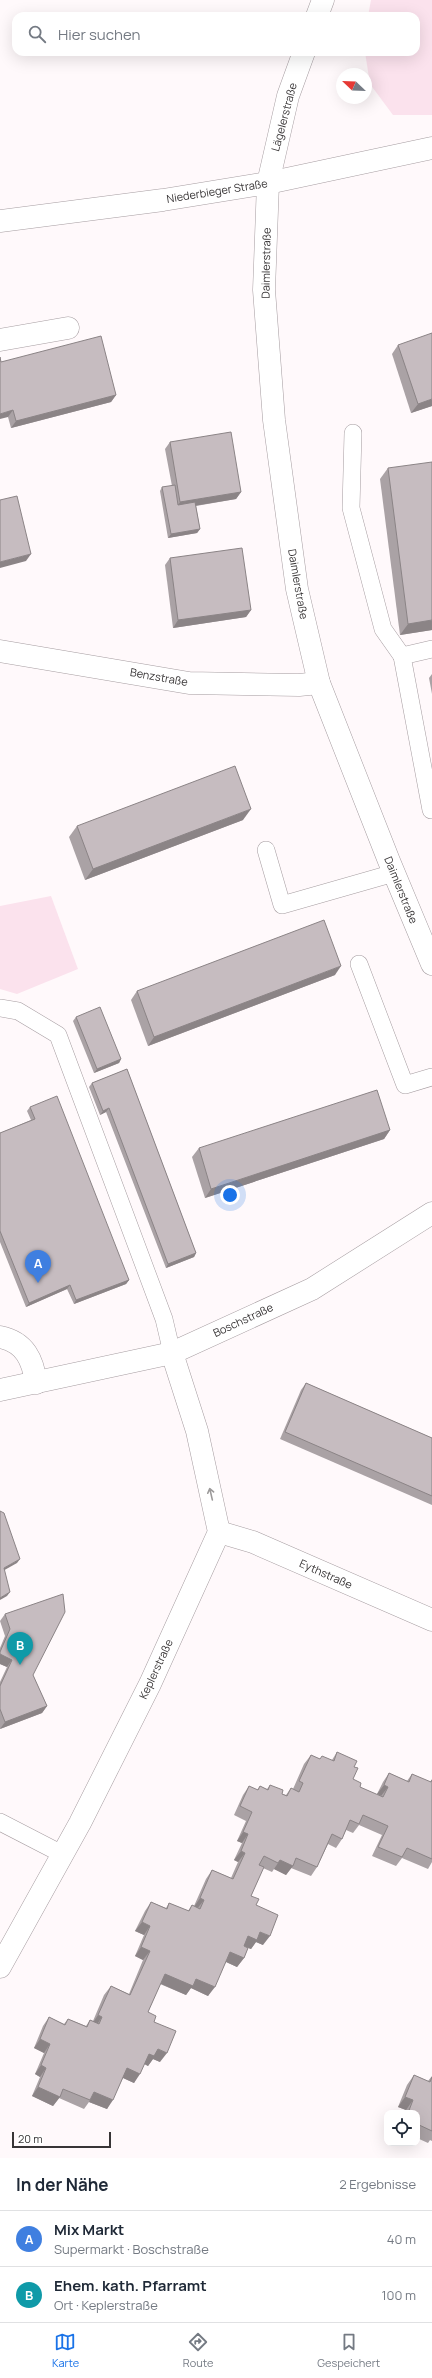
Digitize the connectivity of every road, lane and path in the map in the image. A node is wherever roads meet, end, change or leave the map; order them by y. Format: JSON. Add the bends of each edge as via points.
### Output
{"nodes":[{"id":1,"x":323,"y":0,"type":"edge"},
{"id":2,"x":318,"y":12,"type":"edge"},
{"id":3,"x":303,"y":56,"type":"edge"},
{"id":4,"x":432,"y":148,"type":"edge"},
{"id":5,"x":268,"y":183,"type":"junction"},
{"id":6,"x":0,"y":221,"type":"edge"},
{"id":7,"x":68,"y":328,"type":"dead end"},
{"id":8,"x":0,"y":340,"type":"edge"},
{"id":9,"x":353,"y":433,"type":"dead end"},
{"id":10,"x":432,"y":649,"type":"edge"},
{"id":11,"x":0,"y":651,"type":"edge"},
{"id":12,"x":402,"y":656,"type":"junction"},
{"id":13,"x":319,"y":683,"type":"junction"},
{"id":14,"x":431,"y":810,"type":"dead end"},
{"id":15,"x":266,"y":850,"type":"dead end"},
{"id":16,"x":394,"y":873,"type":"junction"},
{"id":17,"x":359,"y":964,"type":"dead end"},
{"id":18,"x":432,"y":964,"type":"edge"},
{"id":19,"x":0,"y":1008,"type":"edge"},
{"id":20,"x":432,"y":1077,"type":"edge"},
{"id":21,"x":432,"y":1214,"type":"edge"},
{"id":22,"x":0,"y":1337,"type":"edge"},
{"id":23,"x":172,"y":1353,"type":"junction"},
{"id":24,"x":36,"y":1383,"type":"junction"},
{"id":25,"x":0,"y":1390,"type":"edge"},
{"id":26,"x":219,"y":1532,"type":"junction"},
{"id":27,"x":432,"y":1620,"type":"edge"},
{"id":28,"x":0,"y":1822,"type":"edge"},
{"id":29,"x":62,"y":1854,"type":"junction"},
{"id":30,"x":0,"y":1967,"type":"edge"}],
"edges":[{"from":1,"to":2,"type":"street"},
{"from":3,"to":5,"type":"street","name":"Lägelerstraße","via":[[288,96]]},
{"from":4,"to":5,"type":"street","name":"Niederbieger Straße"},
{"from":5,"to":6,"type":"street","name":"Niederbieger Straße","via":[[163,200]]},
{"from":5,"to":13,"type":"street","name":"Daimlerstraße","via":[[264,290],[274,420],[297,589]]},
{"from":7,"to":8,"type":"street"},
{"from":9,"to":12,"type":"lane","via":[[352,508],[383,629]]},
{"from":10,"to":12,"type":"lane"},
{"from":11,"to":13,"type":"street","name":"Benzstraße","via":[[189,683]]},
{"from":12,"to":14,"type":"lane"},
{"from":13,"to":16,"type":"street","name":"Daimlerstraße"},
{"from":15,"to":16,"type":"lane","via":[[282,905]]},
{"from":16,"to":18,"type":"street","name":"Daimlerstraße"},
{"from":17,"to":20,"type":"lane","via":[[406,1085]]},
{"from":19,"to":23,"type":"lane","via":[[18,1011],[58,1036],[164,1319]]},
{"from":21,"to":23,"type":"street","name":"Boschstraße","via":[[312,1289]]},
{"from":22,"to":24,"type":"street","via":[[7,1338],[27,1352],[34,1366]]},
{"from":23,"to":24,"type":"street","name":"Boschstraße"},
{"from":26,"to":23,"type":"street","one_way":true,"via":[[197,1432]]},
{"from":24,"to":25,"type":"street","name":"Boschstraße"},
{"from":26,"to":27,"type":"street","name":"Eythstraße","via":[[253,1542]]},
{"from":26,"to":29,"type":"street","name":"Keplerstraße","via":[[150,1684]]},
{"from":28,"to":29,"type":"lane"},
{"from":29,"to":30,"type":"street","name":"Keplerstraße"}]}
